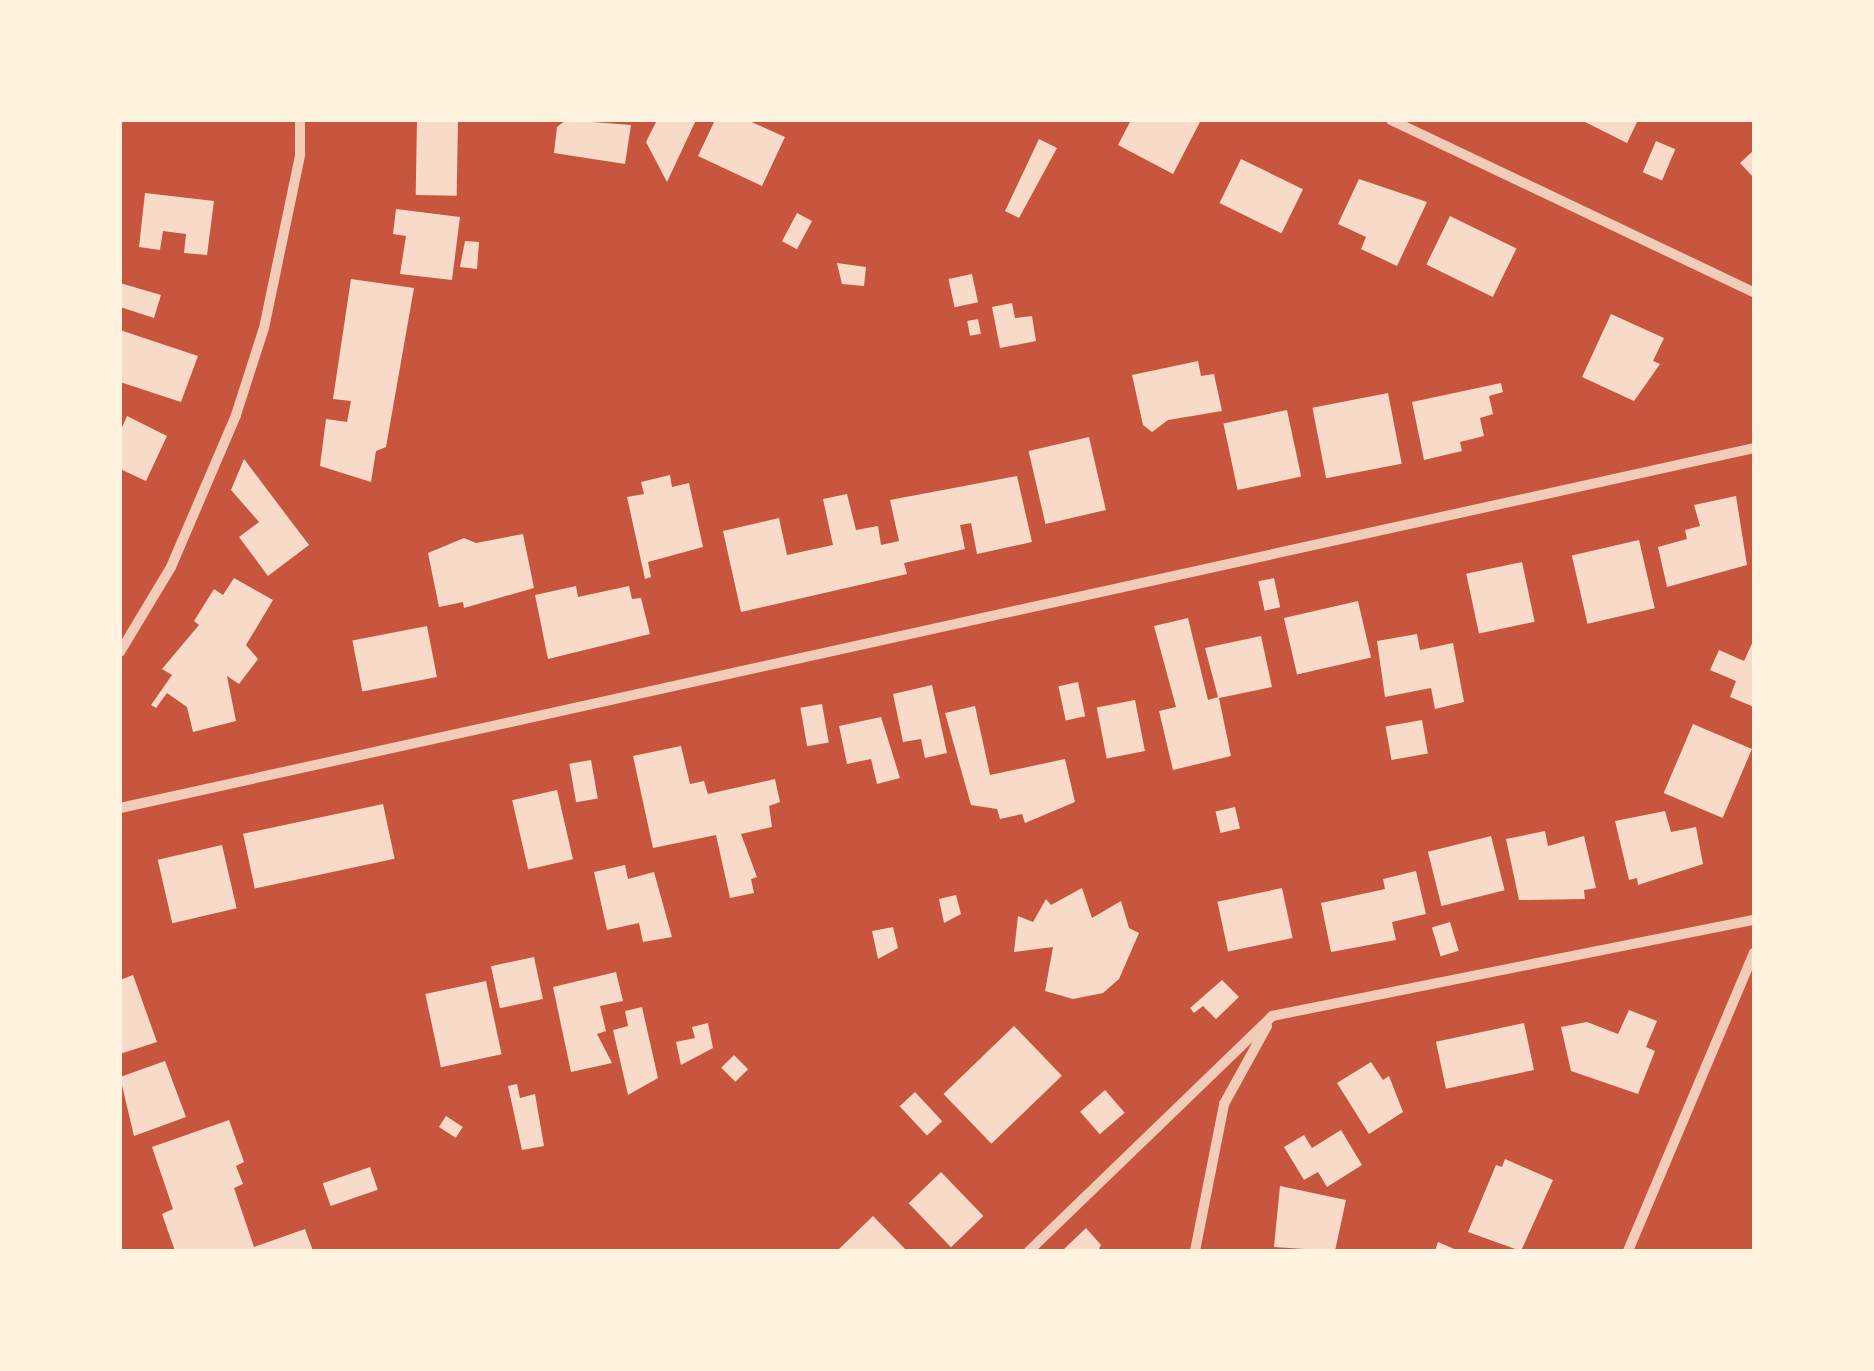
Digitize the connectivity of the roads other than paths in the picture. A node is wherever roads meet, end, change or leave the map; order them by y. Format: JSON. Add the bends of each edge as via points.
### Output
{"nodes":[{"id":1,"x":300,"y":120,"type":"edge"},
{"id":2,"x":1391,"y":120,"type":"edge"},
{"id":3,"x":1754,"y":292,"type":"edge"},
{"id":4,"x":1754,"y":448,"type":"edge"},
{"id":5,"x":120,"y":652,"type":"edge"},
{"id":6,"x":120,"y":808,"type":"edge"},
{"id":7,"x":1754,"y":920,"type":"edge"},
{"id":8,"x":1754,"y":953,"type":"edge"},
{"id":9,"x":1272,"y":1016,"type":"junction"},
{"id":10,"x":1030,"y":1251,"type":"edge"},
{"id":11,"x":1195,"y":1251,"type":"edge"},
{"id":12,"x":1628,"y":1251,"type":"edge"}],
"edges":[{"from":1,"to":5,"type":"street","via":[[300,155],[264,328],[236,415],[171,567]]},
{"from":2,"to":3,"type":"street"},
{"from":4,"to":6,"type":"street"},
{"from":7,"to":9,"type":"street"},
{"from":8,"to":12,"type":"street"},
{"from":9,"to":10,"type":"street"},
{"from":9,"to":11,"type":"street","via":[[1224,1104]]}]}
